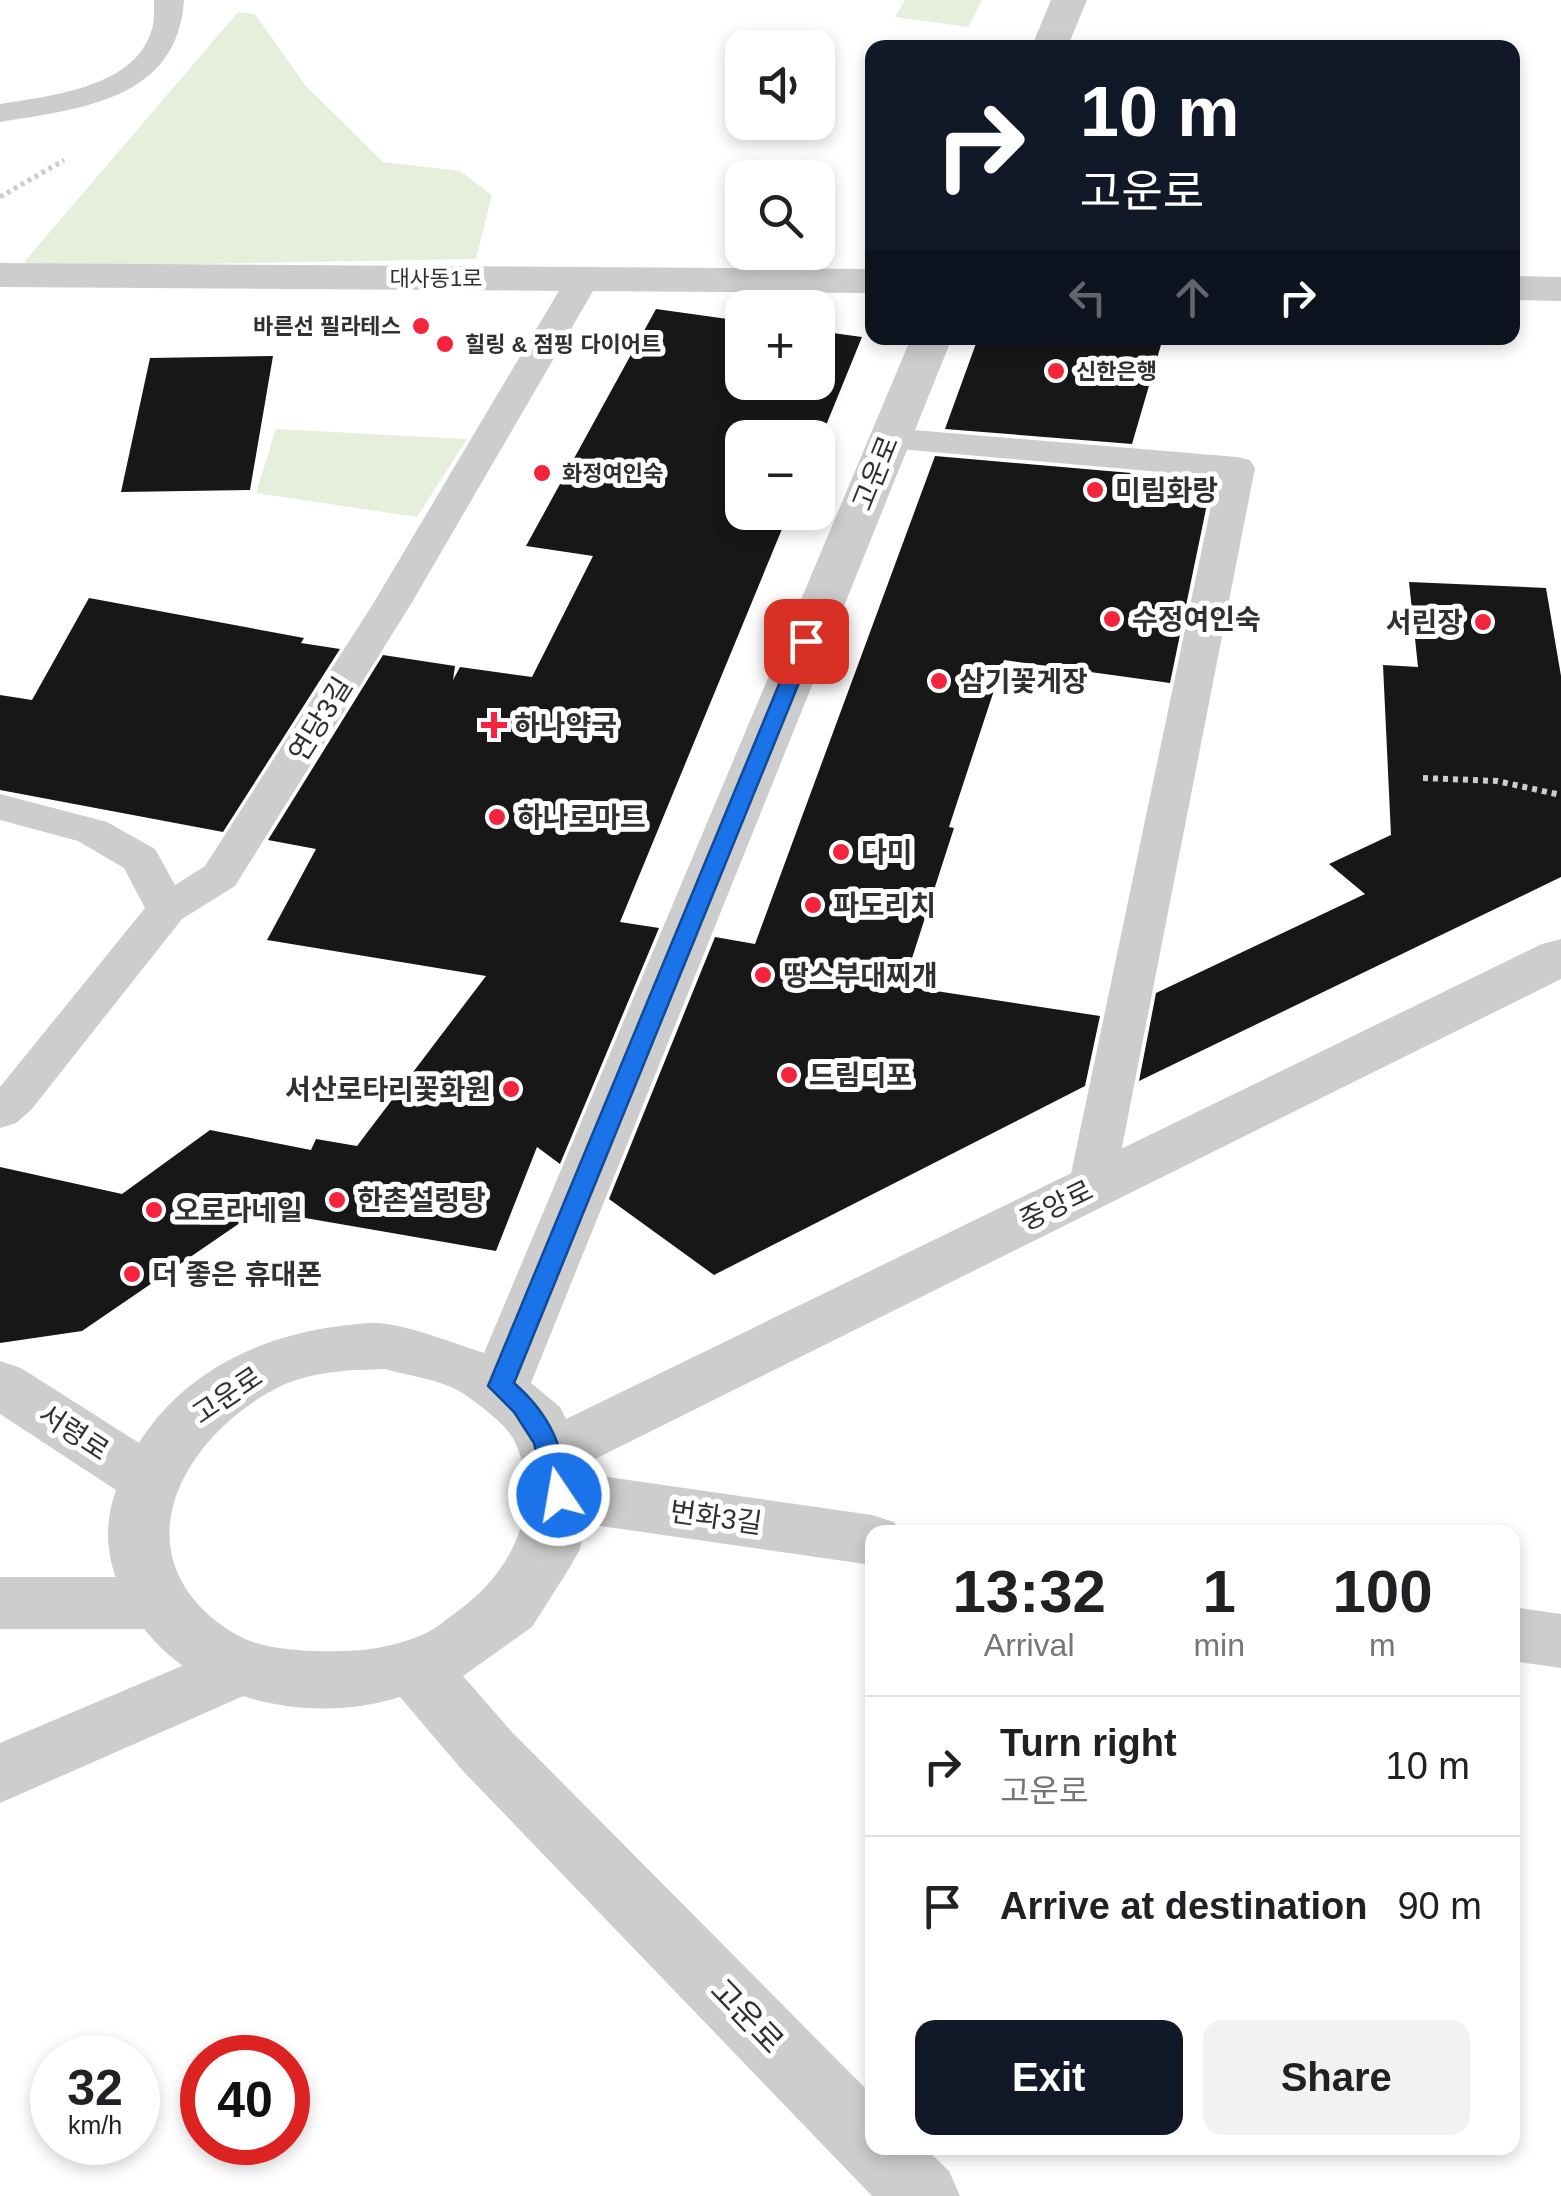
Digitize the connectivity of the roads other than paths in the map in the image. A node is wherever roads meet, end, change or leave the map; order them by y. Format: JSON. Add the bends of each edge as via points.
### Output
{"nodes":[{"id":1,"x":169,"y":0,"type":"edge"},
{"id":2,"x":1069,"y":0,"type":"edge"},
{"id":3,"x":1052,"y":40,"type":"edge"},
{"id":4,"x":0,"y":113,"type":"edge"},
{"id":5,"x":0,"y":275,"type":"edge"},
{"id":6,"x":583,"y":279,"type":"junction"},
{"id":7,"x":865,"y":281,"type":"edge"},
{"id":8,"x":1520,"y":288,"type":"edge"},
{"id":9,"x":1561,"y":289,"type":"edge"},
{"id":10,"x":927,"y":345,"type":"edge"},
{"id":11,"x":889,"y":439,"type":"junction"},
{"id":12,"x":0,"y":807,"type":"edge"},
{"id":13,"x":167,"y":909,"type":"junction"},
{"id":14,"x":1561,"y":957,"type":"edge"},
{"id":15,"x":0,"y":1112,"type":"edge"},
{"id":16,"x":1090,"y":1188,"type":"junction"},
{"id":17,"x":0,"y":1384,"type":"edge"},
{"id":18,"x":500,"y":1386,"type":"junction"},
{"id":19,"x":556,"y":1474,"type":"junction"},
{"id":20,"x":148,"y":1480,"type":"junction"},
{"id":21,"x":865,"y":1539,"type":"edge"},
{"id":22,"x":158,"y":1602,"type":"junction"},
{"id":23,"x":0,"y":1603,"type":"edge"},
{"id":24,"x":1520,"y":1635,"type":"edge"},
{"id":25,"x":1561,"y":1641,"type":"edge"},
{"id":26,"x":240,"y":1668,"type":"junction"},
{"id":27,"x":416,"y":1669,"type":"junction"},
{"id":28,"x":0,"y":1774,"type":"edge"},
{"id":29,"x":865,"y":2137,"type":"edge"},
{"id":30,"x":883,"y":2155,"type":"edge"},
{"id":31,"x":923,"y":2196,"type":"edge"}],
"edges":[{"from":1,"to":4,"type":"lane","via":[[168,36],[138,71],[77,99]]},
{"from":2,"to":3,"type":"street"},
{"from":5,"to":6,"type":"street","name":"대사동1로"},
{"from":6,"to":7,"type":"street","name":"대사동1로"},
{"from":6,"to":13,"type":"lane","name":"연당3길","via":[[392,604],[220,876]]},
{"from":8,"to":9,"type":"street"},
{"from":10,"to":11,"type":"street","name":"고운로"},
{"from":11,"to":16,"type":"lane","via":[[1237,468]]},
{"from":11,"to":18,"type":"street","name":"고운로"},
{"from":12,"to":13,"type":"lane","via":[[92,831],[140,859]]},
{"from":13,"to":15,"type":"lane","name":"연당3길"},
{"from":14,"to":16,"type":"street","name":"중앙로"},
{"from":16,"to":19,"type":"street","name":"중앙로"},
{"from":17,"to":20,"type":"street","name":"서령로"},
{"from":18,"to":19,"type":"street","name":"고운로","via":[[532,1416]]},
{"from":18,"to":20,"type":"street","name":"고운로","via":[[439,1356],[385,1346],[293,1358],[210,1399],[173,1437]]},
{"from":19,"to":21,"type":"street","name":"번화3길"},
{"from":19,"to":27,"type":"street","name":"고운로","via":[[557,1530],[522,1597],[476,1639]]},
{"from":20,"to":22,"type":"street","name":"고운로","via":[[138,1542]]},
{"from":22,"to":23,"type":"street"},
{"from":22,"to":26,"type":"street","name":"고운로","via":[[193,1641]]},
{"from":24,"to":25,"type":"street"},
{"from":26,"to":27,"type":"street","name":"고운로","via":[[326,1683]]},
{"from":26,"to":28,"type":"street"},
{"from":27,"to":29,"type":"street","name":"고운로"},
{"from":30,"to":31,"type":"street","name":"고운로"}]}
